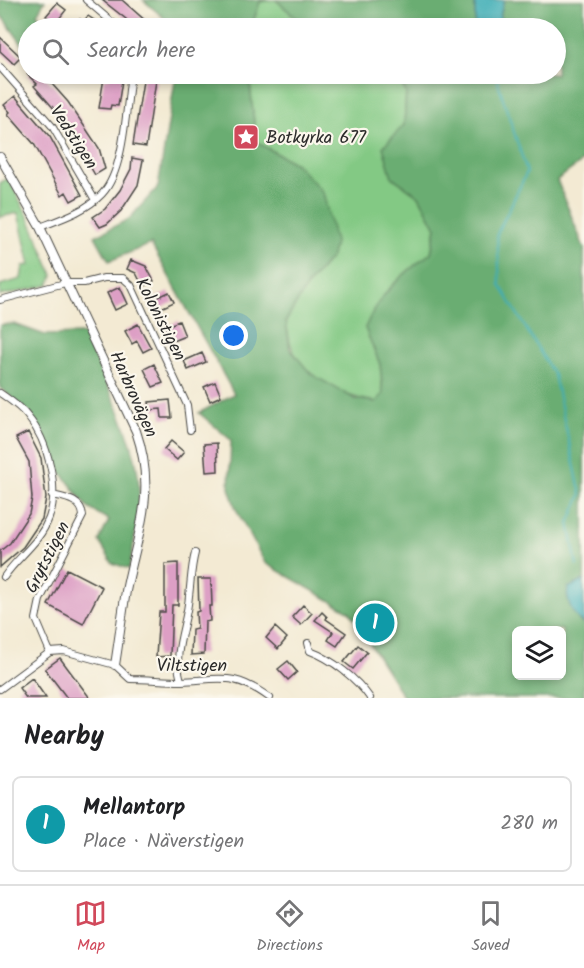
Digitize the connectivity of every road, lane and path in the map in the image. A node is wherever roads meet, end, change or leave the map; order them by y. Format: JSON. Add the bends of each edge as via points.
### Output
{"nodes":[{"id":1,"x":86,"y":0,"type":"edge"},
{"id":2,"x":107,"y":18,"type":"edge"},
{"id":3,"x":0,"y":67,"type":"edge"},
{"id":4,"x":128,"y":84,"type":"edge"},
{"id":5,"x":0,"y":156,"type":"edge"},
{"id":6,"x":95,"y":200,"type":"junction"},
{"id":7,"x":40,"y":227,"type":"junction"},
{"id":8,"x":65,"y":283,"type":"junction"},
{"id":9,"x":0,"y":300,"type":"edge"},
{"id":10,"x":0,"y":393,"type":"edge"},
{"id":11,"x":190,"y":430,"type":"dead end"},
{"id":12,"x":52,"y":495,"type":"junction"},
{"id":13,"x":195,"y":553,"type":"dead end"},
{"id":14,"x":4,"y":577,"type":"dead end"},
{"id":15,"x":308,"y":643,"type":"dead end"},
{"id":16,"x":50,"y":652,"type":"junction"},
{"id":17,"x":115,"y":665,"type":"junction"},
{"id":18,"x":181,"y":681,"type":"junction"},
{"id":19,"x":0,"y":689,"type":"edge"},
{"id":20,"x":270,"y":698,"type":"edge"},
{"id":21,"x":370,"y":698,"type":"edge"}],
"edges":[{"from":1,"to":2,"type":"street"},
{"from":3,"to":6,"type":"street","name":"Vedstigen","via":[[52,126]]},
{"from":4,"to":6,"type":"street","via":[[115,170]]},
{"from":5,"to":7,"type":"street","name":"Harbrovägen"},
{"from":6,"to":7,"type":"street"},
{"from":7,"to":8,"type":"street","name":"Harbrovägen"},
{"from":8,"to":9,"type":"street","name":"Kolonistigen"},
{"from":8,"to":11,"type":"street","name":"Kolonistigen","via":[[115,277],[131,285],[187,405]]},
{"from":8,"to":17,"type":"street","name":"Harbrovägen","via":[[143,453],[147,501],[126,591]]},
{"from":10,"to":12,"type":"street","name":"Grytstigen","via":[[34,424],[48,460]]},
{"from":12,"to":14,"type":"street","name":"Grytstigen","via":[[49,518],[33,547]]},
{"from":12,"to":16,"type":"street","name":"Grytstigen","via":[[79,504],[83,516],[39,600],[36,619]]},
{"from":13,"to":18,"type":"street","via":[[178,657]]},
{"from":15,"to":21,"type":"street","via":[[310,651],[323,656]]},
{"from":16,"to":17,"type":"street","via":[[64,651]]},
{"from":16,"to":19,"type":"street"},
{"from":17,"to":18,"type":"street","name":"Viltstigen","via":[[130,678]]},
{"from":18,"to":20,"type":"street","name":"Viltstigen","via":[[219,676],[258,689]]}]}
